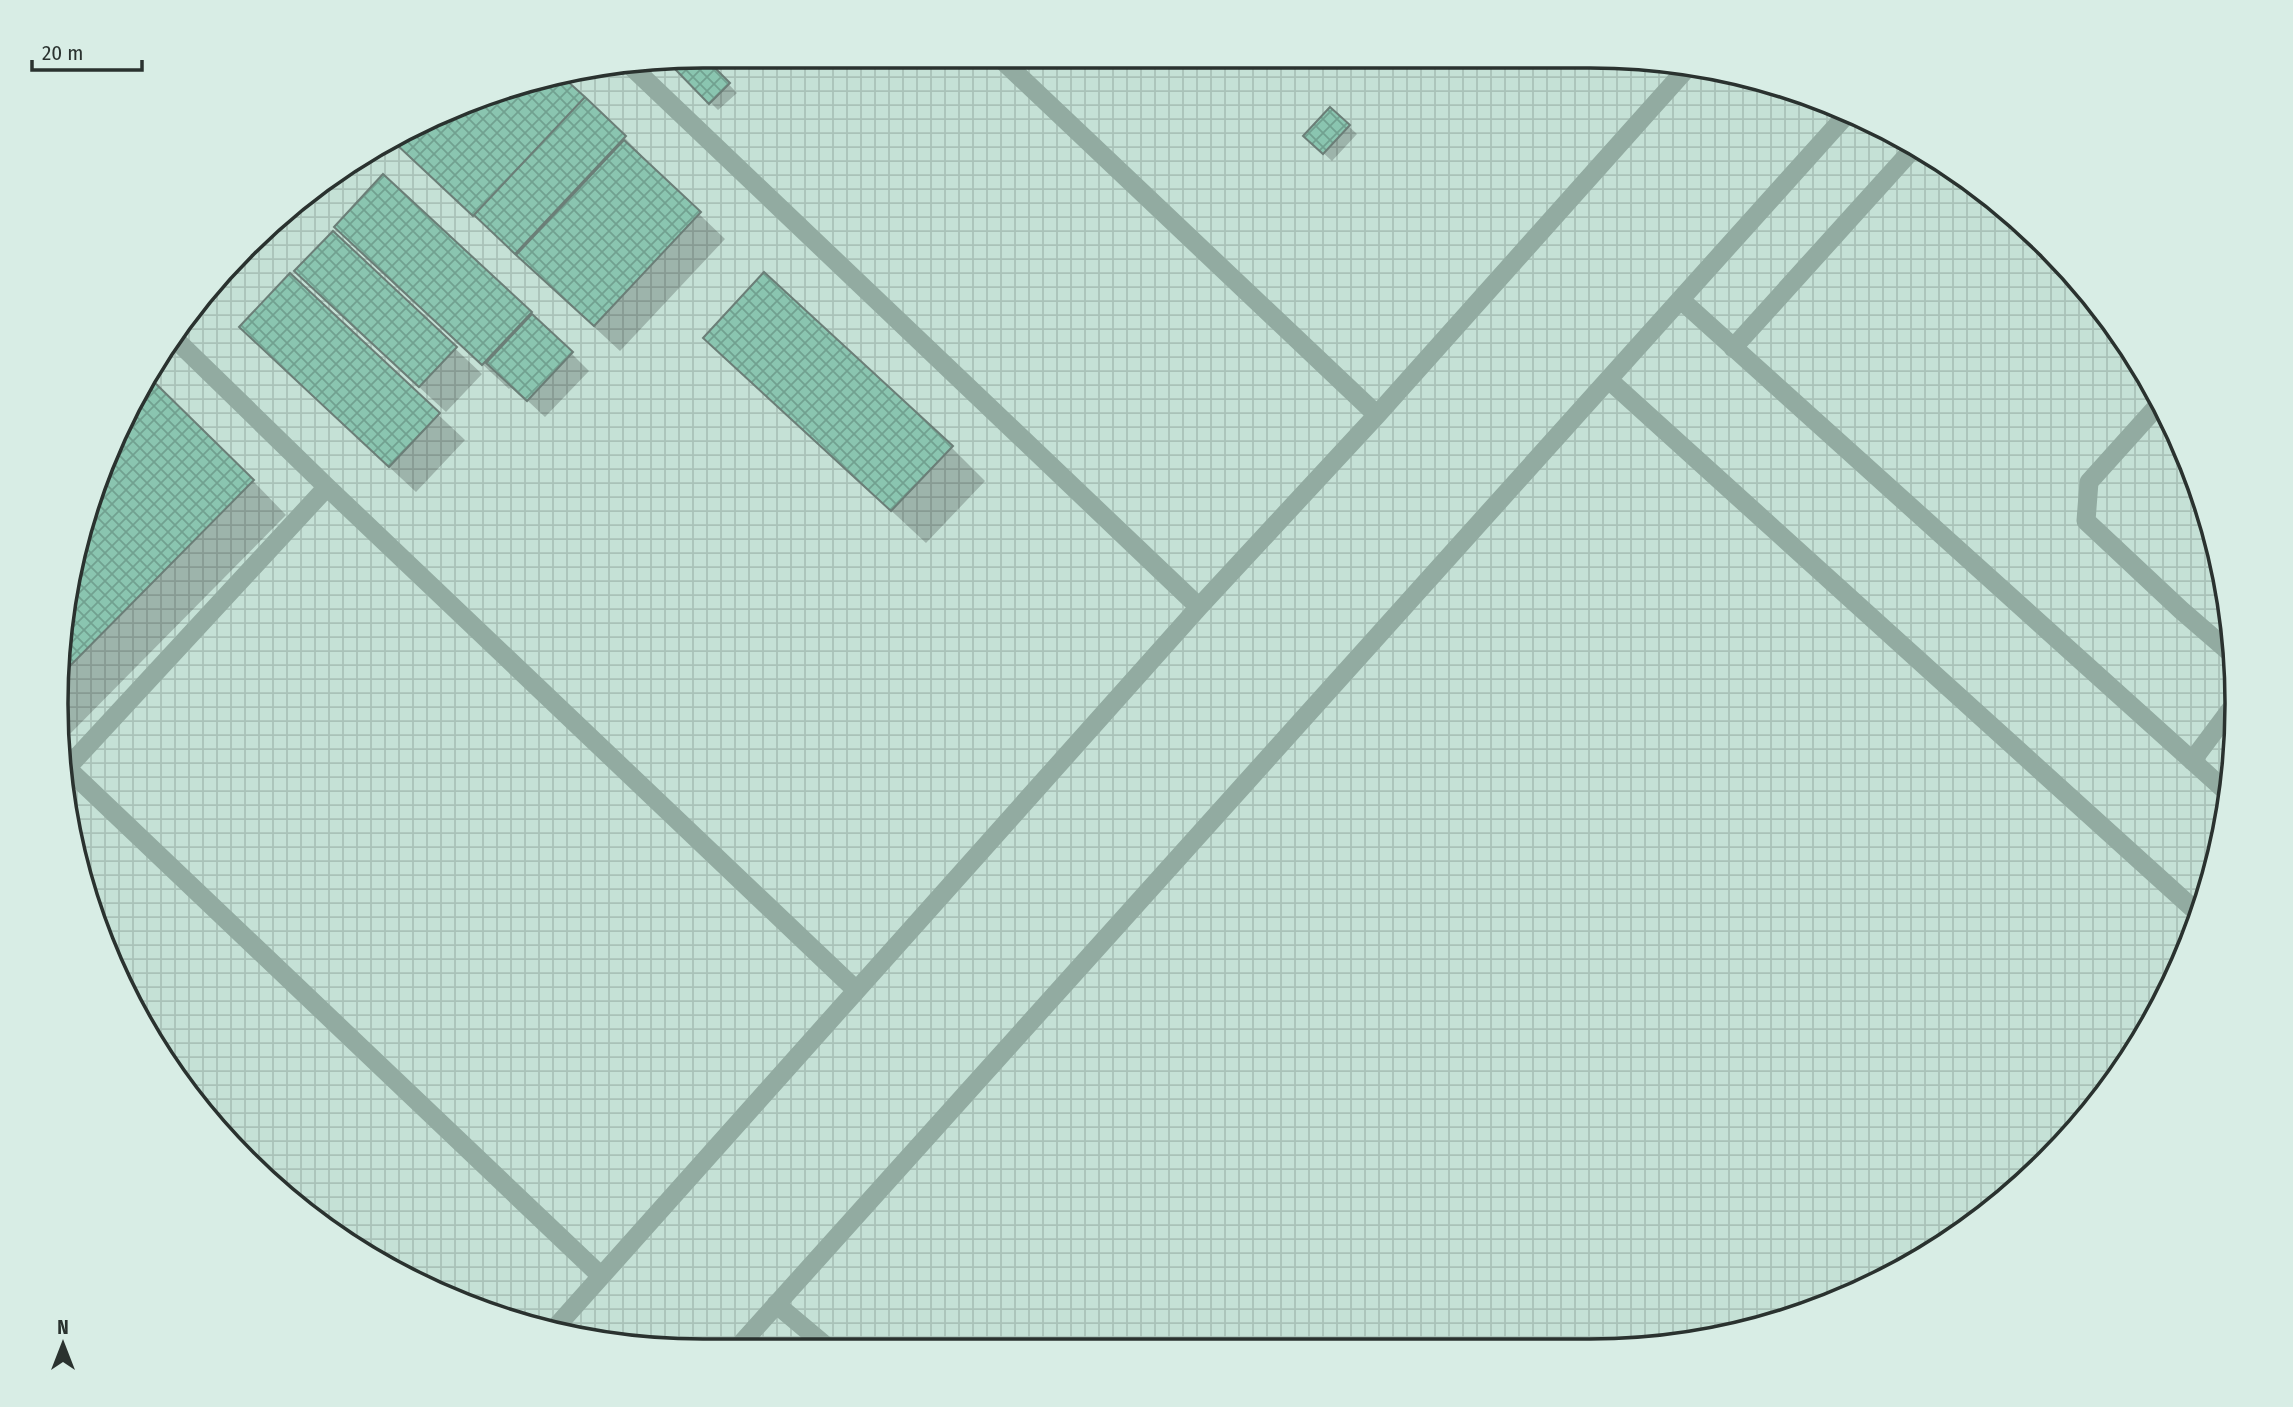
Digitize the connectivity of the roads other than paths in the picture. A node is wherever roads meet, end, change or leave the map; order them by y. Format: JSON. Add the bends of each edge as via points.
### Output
{"nodes":[{"id":1,"x":1011,"y":68,"type":"edge"},
{"id":2,"x":638,"y":72,"type":"edge"},
{"id":3,"x":1681,"y":75,"type":"edge"},
{"id":4,"x":1841,"y":121,"type":"edge"},
{"id":5,"x":1909,"y":154,"type":"edge"},
{"id":6,"x":1681,"y":300,"type":"junction"},
{"id":7,"x":180,"y":344,"type":"edge"},
{"id":8,"x":1733,"y":348,"type":"junction"},
{"id":9,"x":1609,"y":380,"type":"junction"},
{"id":10,"x":2153,"y":411,"type":"edge"},
{"id":11,"x":1377,"y":415,"type":"junction"},
{"id":12,"x":327,"y":487,"type":"junction"},
{"id":13,"x":1199,"y":607,"type":"junction"},
{"id":14,"x":2221,"y":645,"type":"edge"},
{"id":15,"x":2224,"y":718,"type":"edge"},
{"id":16,"x":2192,"y":761,"type":"junction"},
{"id":17,"x":72,"y":763,"type":"edge"},
{"id":18,"x":73,"y":773,"type":"edge"},
{"id":19,"x":2219,"y":785,"type":"edge"},
{"id":20,"x":2191,"y":907,"type":"edge"},
{"id":21,"x":856,"y":990,"type":"junction"},
{"id":22,"x":601,"y":1276,"type":"junction"},
{"id":23,"x":776,"y":1304,"type":"junction"},
{"id":24,"x":560,"y":1322,"type":"edge"},
{"id":25,"x":745,"y":1339,"type":"edge"},
{"id":26,"x":818,"y":1339,"type":"edge"}],
"edges":[{"from":1,"to":11,"type":"lane"},
{"from":2,"to":13,"type":"lane"},
{"from":3,"to":11,"type":"lane"},
{"from":4,"to":6,"type":"lane"},
{"from":5,"to":8,"type":"lane"},
{"from":6,"to":8,"type":"lane"},
{"from":6,"to":9,"type":"lane"},
{"from":7,"to":12,"type":"lane"},
{"from":8,"to":16,"type":"lane"},
{"from":9,"to":20,"type":"lane"},
{"from":9,"to":23,"type":"lane"},
{"from":10,"to":14,"type":"lane","via":[[2089,482],[2086,521]]},
{"from":11,"to":13,"type":"lane"},
{"from":12,"to":17,"type":"lane"},
{"from":12,"to":21,"type":"lane"},
{"from":13,"to":21,"type":"lane"},
{"from":15,"to":16,"type":"lane"},
{"from":16,"to":19,"type":"lane"},
{"from":18,"to":22,"type":"lane"},
{"from":21,"to":22,"type":"lane"},
{"from":22,"to":24,"type":"lane"},
{"from":23,"to":25,"type":"lane"},
{"from":23,"to":26,"type":"lane"}]}
